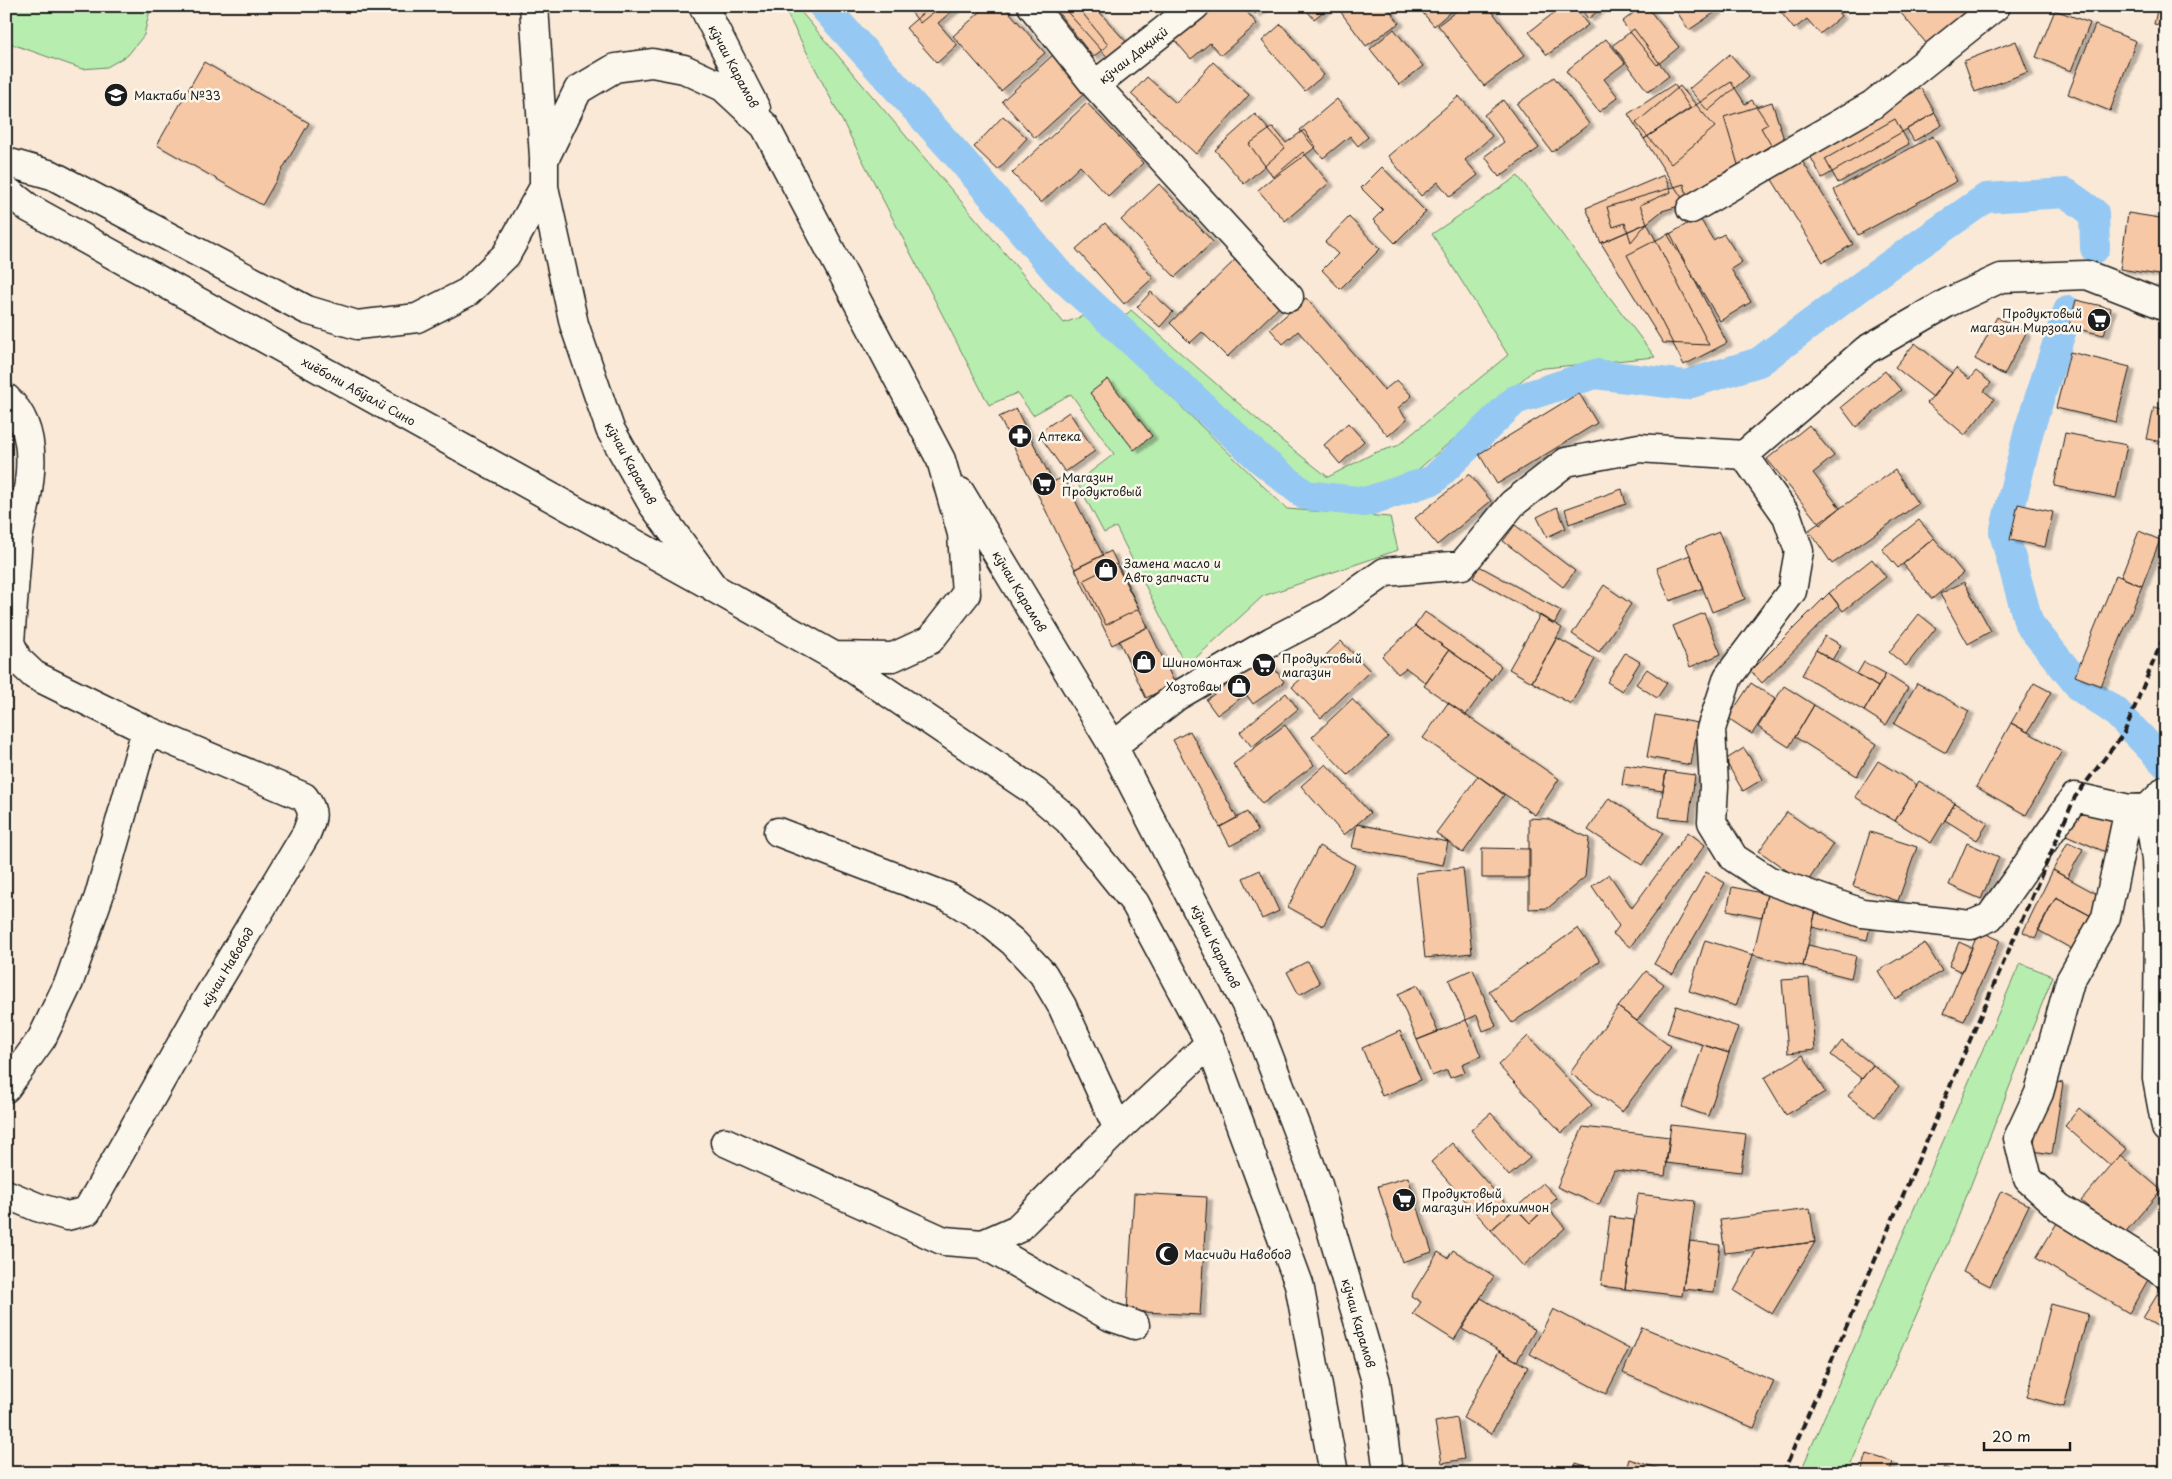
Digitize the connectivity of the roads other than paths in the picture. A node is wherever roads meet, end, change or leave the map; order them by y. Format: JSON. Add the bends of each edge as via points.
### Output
{"nodes":[{"id":1,"x":534,"y":6,"type":"edge"},
{"id":2,"x":702,"y":6,"type":"edge"},
{"id":3,"x":1032,"y":6,"type":"edge"},
{"id":4,"x":1195,"y":6,"type":"edge"},
{"id":5,"x":1996,"y":6,"type":"edge"},
{"id":6,"x":1095,"y":85,"type":"junction"},
{"id":7,"x":765,"y":126,"type":"junction"},
{"id":8,"x":544,"y":160,"type":"junction"},
{"id":9,"x":6,"y":162,"type":"edge"},
{"id":10,"x":544,"y":187,"type":"junction"},
{"id":11,"x":6,"y":190,"type":"edge"},
{"id":12,"x":1691,"y":209,"type":"dead end"},
{"id":13,"x":1289,"y":298,"type":"dead end"},
{"id":14,"x":2166,"y":306,"type":"edge"},
{"id":15,"x":6,"y":398,"type":"edge"},
{"id":16,"x":1744,"y":455,"type":"junction"},
{"id":17,"x":941,"y":460,"type":"junction"},
{"id":18,"x":12,"y":537,"type":"edge"},
{"id":19,"x":714,"y":588,"type":"junction"},
{"id":20,"x":834,"y":656,"type":"junction"},
{"id":21,"x":146,"y":730,"type":"junction"},
{"id":22,"x":1113,"y":746,"type":"junction"},
{"id":23,"x":2148,"y":802,"type":"edge"},
{"id":24,"x":778,"y":832,"type":"dead end"},
{"id":25,"x":1210,"y":1043,"type":"junction"},
{"id":26,"x":6,"y":1088,"type":"edge"},
{"id":27,"x":2166,"y":1128,"type":"edge"},
{"id":28,"x":1118,"y":1129,"type":"junction"},
{"id":29,"x":725,"y":1142,"type":"dead end"},
{"id":30,"x":6,"y":1194,"type":"edge"},
{"id":31,"x":983,"y":1244,"type":"junction"},
{"id":32,"x":2166,"y":1274,"type":"edge"},
{"id":33,"x":1135,"y":1325,"type":"dead end"},
{"id":34,"x":1334,"y":1473,"type":"edge"},
{"id":35,"x":1388,"y":1473,"type":"edge"}],
"edges":[{"from":1,"to":8,"type":"street","name":"кӯчаи Карамов"},
{"from":2,"to":7,"type":"street","name":"кӯчаи Карамов"},
{"from":3,"to":6,"type":"street"},
{"from":4,"to":6,"type":"street","name":"кӯчаи Дақиқӣ"},
{"from":5,"to":12,"type":"street","via":[[1872,105]]},
{"from":6,"to":13,"type":"street"},
{"from":7,"to":8,"type":"street","name":"кӯчаи Карамов","via":[[723,87],[684,70],[652,63],[615,68],[578,90]]},
{"from":7,"to":17,"type":"street","name":"кӯчаи Карамов"},
{"from":8,"to":10,"type":"street","name":"кӯчаи Карамов"},
{"from":9,"to":10,"type":"street","via":[[52,175],[307,310],[357,324],[417,318],[468,292],[506,255]]},
{"from":10,"to":19,"type":"street","name":"кӯчаи Карамов","via":[[574,324],[610,429],[653,504]]},
{"from":11,"to":19,"type":"street","name":"хиёбони Абӯалӣ Сино","via":[[29,208]]},
{"from":14,"to":16,"type":"street","via":[[2086,275],[2001,278],[1947,303],[1866,350]]},
{"from":15,"to":18,"type":"street","name":"кӯчаи Навобод","via":[[17,407],[31,446],[28,490]]},
{"from":16,"to":22,"type":"street","via":[[1639,448],[1566,462],[1512,504],[1462,565],[1385,572],[1330,611],[1177,696]]},
{"from":16,"to":23,"type":"street","via":[[1787,516],[1799,551],[1792,591],[1728,677],[1711,729],[1712,822],[1734,858],[1768,880],[1862,912],[1971,925],[1990,917],[2075,797]]},
{"from":17,"to":20,"type":"street","name":"кӯчаи Карамов","via":[[962,534],[966,594],[930,640],[893,657]]},
{"from":17,"to":22,"type":"street","name":"кӯчаи Карамов"},
{"from":18,"to":21,"type":"street","name":"кӯчаи Навобод","via":[[10,642],[17,659],[34,675]]},
{"from":19,"to":20,"type":"street","name":"кӯчаи Карамов"},
{"from":20,"to":25,"type":"street","name":"кӯчаи Карамов","via":[[1034,791],[1068,820],[1135,904]]},
{"from":21,"to":26,"type":"street","via":[[99,896],[69,982],[42,1038]]},
{"from":21,"to":30,"type":"street","name":"кӯчаи Навобод","via":[[304,797],[311,807],[312,819],[87,1211],[67,1216]]},
{"from":22,"to":35,"type":"street","name":"кӯчаи Карамов","via":[[1258,1028],[1315,1176],[1376,1381]]},
{"from":23,"to":27,"type":"street","via":[[2156,859],[2159,932],[2156,1079]]},
{"from":23,"to":32,"type":"street","via":[[2106,917],[2070,981],[2039,1093],[2018,1138],[2028,1178],[2060,1208]]},
{"from":24,"to":28,"type":"street","via":[[950,898],[986,920],[1013,942],[1043,974],[1062,1006]]},
{"from":25,"to":28,"type":"street"},
{"from":25,"to":34,"type":"street","name":"кӯчаи Карамов","via":[[1299,1284]]},
{"from":28,"to":31,"type":"street","via":[[1017,1229]]},
{"from":29,"to":31,"type":"street","via":[[944,1241]]},
{"from":31,"to":33,"type":"street","via":[[1111,1317]]}]}
